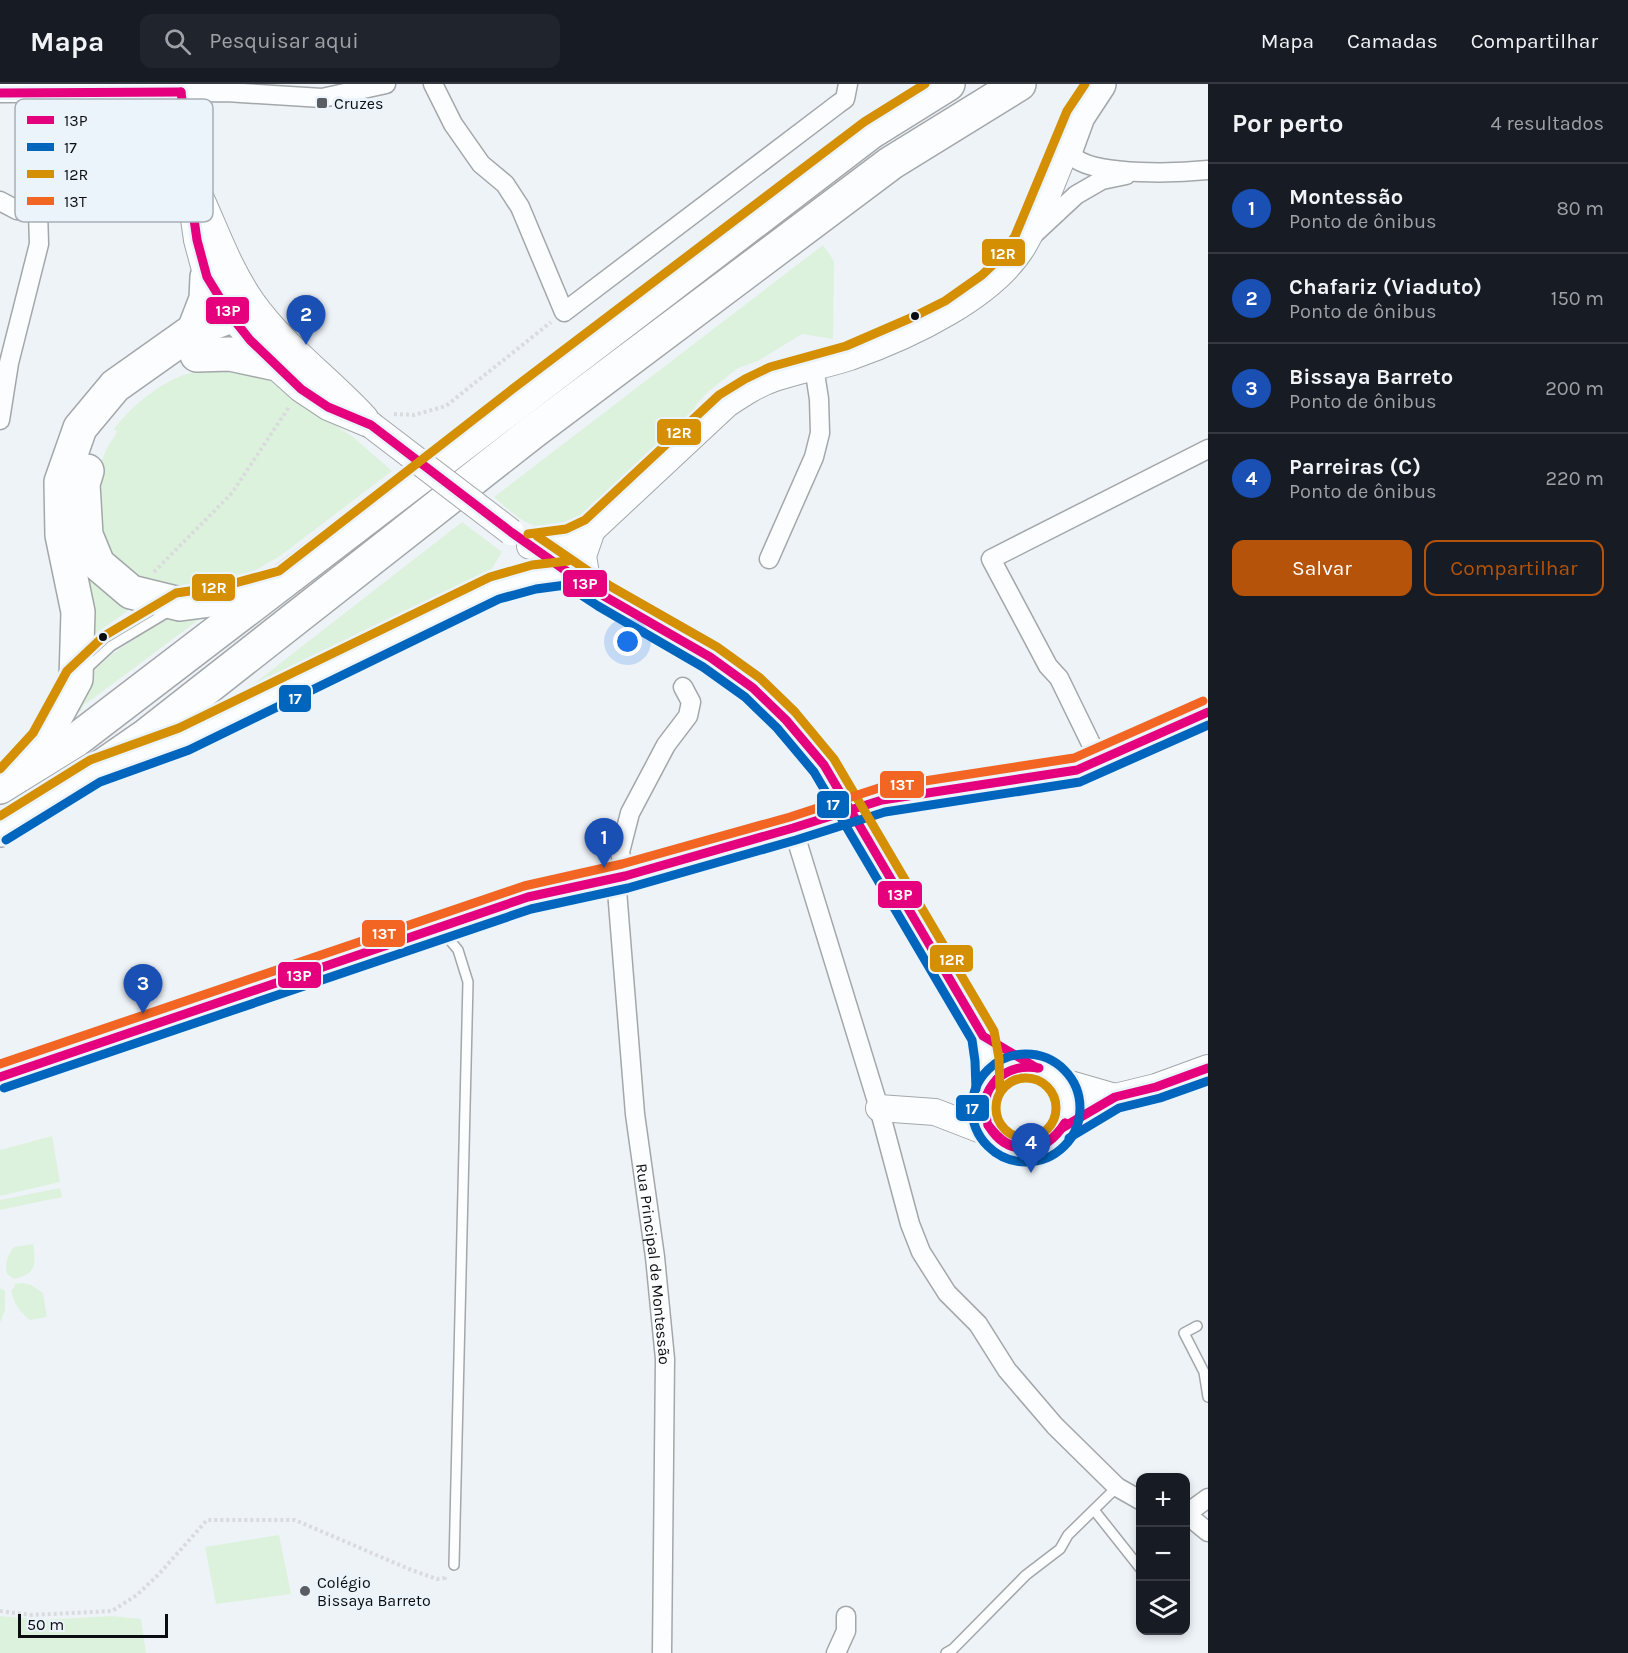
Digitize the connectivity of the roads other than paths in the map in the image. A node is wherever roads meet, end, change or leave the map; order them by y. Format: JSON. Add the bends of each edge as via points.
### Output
{"nodes":[{"id":1,"x":386,"y":84,"type":"edge"},
{"id":2,"x":433,"y":84,"type":"edge"},
{"id":3,"x":848,"y":84,"type":"edge"},
{"id":4,"x":948,"y":84,"type":"edge"},
{"id":5,"x":1019,"y":84,"type":"edge"},
{"id":6,"x":1099,"y":84,"type":"edge"},
{"id":7,"x":225,"y":88,"type":"edge"},
{"id":8,"x":0,"y":93,"type":"edge"},
{"id":9,"x":109,"y":99,"type":"edge"},
{"id":10,"x":193,"y":99,"type":"edge"},
{"id":11,"x":1066,"y":149,"type":"junction"},
{"id":12,"x":1208,"y":170,"type":"edge"},
{"id":13,"x":1140,"y":172,"type":"junction"},
{"id":14,"x":0,"y":201,"type":"edge"},
{"id":15,"x":15,"y":209,"type":"edge"},
{"id":16,"x":38,"y":222,"type":"edge"},
{"id":17,"x":194,"y":222,"type":"edge"},
{"id":18,"x":211,"y":222,"type":"edge"},
{"id":19,"x":1026,"y":242,"type":"junction"},
{"id":20,"x":207,"y":278,"type":"junction"},
{"id":21,"x":241,"y":309,"type":"junction"},
{"id":22,"x":196,"y":343,"type":"junction"},
{"id":23,"x":272,"y":363,"type":"junction"},
{"id":24,"x":814,"y":367,"type":"junction"},
{"id":25,"x":0,"y":420,"type":"edge"},
{"id":26,"x":371,"y":425,"type":"junction"},
{"id":27,"x":1208,"y":449,"type":"edge"},
{"id":28,"x":580,"y":536,"type":"junction"},
{"id":29,"x":520,"y":539,"type":"junction"},
{"id":30,"x":769,"y":559,"type":"dead end"},
{"id":31,"x":578,"y":579,"type":"junction"},
{"id":32,"x":284,"y":582,"type":"junction"},
{"id":33,"x":180,"y":604,"type":"junction"},
{"id":34,"x":76,"y":679,"type":"junction"},
{"id":35,"x":683,"y":687,"type":"dead end"},
{"id":36,"x":1208,"y":712,"type":"edge"},
{"id":37,"x":1100,"y":760,"type":"junction"},
{"id":38,"x":94,"y":771,"type":"junction"},
{"id":39,"x":0,"y":787,"type":"edge"},
{"id":40,"x":793,"y":828,"type":"junction"},
{"id":41,"x":0,"y":830,"type":"edge"},
{"id":42,"x":620,"y":877,"type":"junction"},
{"id":43,"x":439,"y":927,"type":"junction"},
{"id":44,"x":982,"y":1036,"type":"junction"},
{"id":45,"x":1208,"y":1068,"type":"edge"},
{"id":46,"x":1046,"y":1074,"type":"junction"},
{"id":47,"x":0,"y":1077,"type":"edge"},
{"id":48,"x":987,"y":1091,"type":"junction"},
{"id":49,"x":1114,"y":1097,"type":"junction"},
{"id":50,"x":879,"y":1108,"type":"junction"},
{"id":51,"x":934,"y":1112,"type":"junction"},
{"id":52,"x":1062,"y":1128,"type":"junction"},
{"id":53,"x":992,"y":1134,"type":"junction"},
{"id":54,"x":1197,"y":1326,"type":"dead end"},
{"id":55,"x":1208,"y":1397,"type":"edge"},
{"id":56,"x":1118,"y":1487,"type":"junction"},
{"id":57,"x":1136,"y":1498,"type":"edge"},
{"id":58,"x":1208,"y":1498,"type":"edge"},
{"id":59,"x":1094,"y":1510,"type":"junction"},
{"id":60,"x":1190,"y":1511,"type":"edge"},
{"id":61,"x":1190,"y":1517,"type":"edge"},
{"id":62,"x":1208,"y":1532,"type":"edge"},
{"id":63,"x":1136,"y":1563,"type":"edge"},
{"id":64,"x":454,"y":1565,"type":"road end"},
{"id":65,"x":846,"y":1616,"type":"dead end"},
{"id":66,"x":662,"y":1653,"type":"edge"},
{"id":67,"x":836,"y":1653,"type":"edge"},
{"id":68,"x":946,"y":1653,"type":"edge"}],
"edges":[{"from":1,"to":7,"type":"street","via":[[322,98]]},
{"from":2,"to":3,"type":"street","via":[[453,124],[481,164],[505,184],[520,207],[564,312],[845,99]]},
{"from":4,"to":32,"type":"highway","via":[[871,132]]},
{"from":5,"to":38,"type":"highway","via":[[891,163],[534,431],[147,735]]},
{"from":6,"to":11,"type":"highway","via":[[1078,116]]},
{"from":7,"to":10,"type":"street"},
{"from":8,"to":9,"type":"street"},
{"from":11,"to":13,"type":"street","via":[[1090,165]]},
{"from":11,"to":19,"type":"street"},
{"from":12,"to":13,"type":"street"},
{"from":13,"to":19,"type":"street","via":[[1102,180],[1076,195]]},
{"from":14,"to":15,"type":"street"},
{"from":16,"to":25,"type":"street","via":[[39,244],[9,363]]},
{"from":17,"to":20,"type":"street"},
{"from":18,"to":21,"type":"street","via":[[229,265]]},
{"from":19,"to":24,"type":"street","via":[[1008,267],[951,311],[850,357]]},
{"from":20,"to":21,"type":"street"},
{"from":20,"to":22,"type":"highway"},
{"from":21,"to":22,"type":"highway"},
{"from":21,"to":23,"type":"street"},
{"from":21,"to":26,"type":"street","via":[[275,331]]},
{"from":22,"to":23,"type":"highway"},
{"from":22,"to":33,"type":"highway","via":[[131,398],[97,442],[83,484],[86,534],[98,564],[130,592]]},
{"from":22,"to":34,"type":"highway","via":[[115,386],[80,428],[61,482],[62,534],[78,612]]},
{"from":23,"to":26,"type":"street","via":[[328,407]]},
{"from":24,"to":28,"type":"street","via":[[774,378],[727,404]]},
{"from":24,"to":30,"type":"street","via":[[820,433],[814,457]]},
{"from":26,"to":29,"type":"street","bridge":true},
{"from":27,"to":37,"type":"street","via":[[991,559],[1048,666],[1059,678]]},
{"from":28,"to":29,"type":"street"},
{"from":28,"to":31,"type":"street","via":[[583,556]]},
{"from":29,"to":31,"type":"street"},
{"from":31,"to":38,"type":"highway","via":[[534,577],[495,588],[184,739]]},
{"from":31,"to":44,"type":"street","bridge":true,"via":[[710,657],[753,688],[786,720],[824,765]]},
{"from":32,"to":33,"type":"highway","via":[[226,598]]},
{"from":32,"to":39,"type":"highway","via":[[76,740]]},
{"from":33,"to":34,"type":"lane","via":[[111,646]]},
{"from":34,"to":39,"type":"highway","via":[[44,740]]},
{"from":35,"to":42,"type":"street","name":"Rua Principal de Montessão","via":[[691,702],[688,716],[666,745],[630,813]]},
{"from":36,"to":37,"type":"street"},
{"from":37,"to":40,"type":"street","via":[[1077,770],[882,800]]},
{"from":38,"to":41,"type":"highway"},
{"from":40,"to":42,"type":"street"},
{"from":40,"to":50,"type":"street"},
{"from":42,"to":43,"type":"street","via":[[528,897]]},
{"from":42,"to":66,"type":"street","name":"Rua Principal de Montessão","via":[[635,1114],[655,1257],[664,1359]]},
{"from":43,"to":47,"type":"street"},
{"from":43,"to":64,"type":"lane","via":[[458,950],[468,982]]},
{"from":44,"to":46,"type":"street"},
{"from":44,"to":48,"type":"street"},
{"from":45,"to":49,"type":"street"},
{"from":46,"to":48,"type":"street","via":[[1022,1066],[1008,1070]]},
{"from":46,"to":49,"type":"street"},
{"from":46,"to":52,"type":"street","via":[[1064,1090],[1067,1116]]},
{"from":48,"to":51,"type":"street"},
{"from":48,"to":53,"type":"street","via":[[984,1114]]},
{"from":49,"to":52,"type":"street"},
{"from":50,"to":51,"type":"street"},
{"from":50,"to":56,"type":"street","via":[[909,1224],[921,1252],[947,1293],[978,1324],[1007,1370],[1055,1426]]},
{"from":51,"to":53,"type":"street"},
{"from":52,"to":53,"type":"street","via":[[1046,1145],[1035,1149],[1011,1148]]},
{"from":54,"to":55,"type":"lane","via":[[1184,1334],[1204,1371]]},
{"from":56,"to":57,"type":"street"},
{"from":56,"to":59,"type":"lane"},
{"from":58,"to":60,"type":"street"},
{"from":59,"to":63,"type":"lane"},
{"from":59,"to":68,"type":"lane","via":[[1068,1535],[1060,1549],[1026,1575]]},
{"from":61,"to":62,"type":"street"},
{"from":65,"to":67,"type":"street","via":[[846,1631]]}]}
